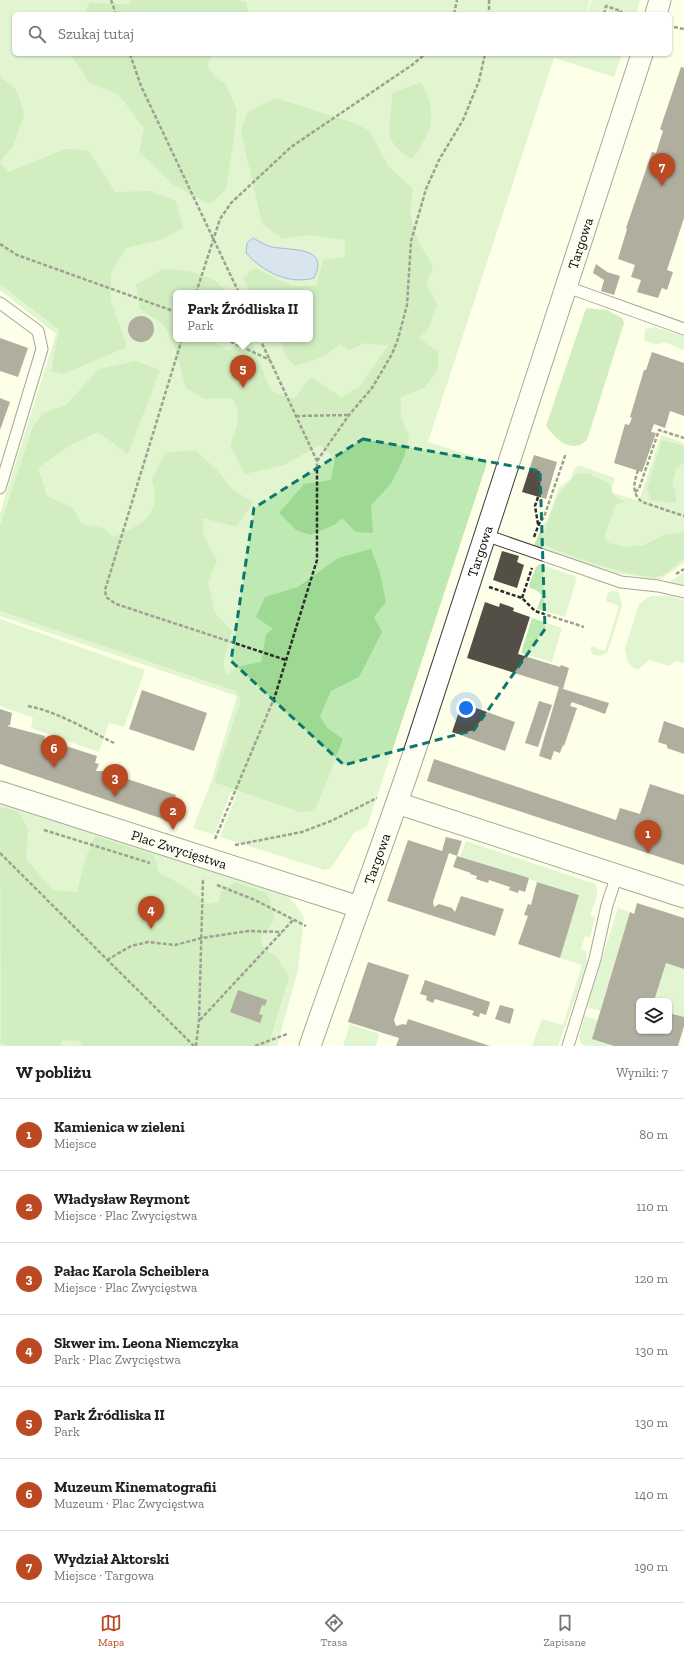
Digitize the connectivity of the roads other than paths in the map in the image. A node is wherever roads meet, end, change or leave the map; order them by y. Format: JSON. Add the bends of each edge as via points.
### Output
{"nodes":[{"id":1,"x":660,"y":0,"type":"edge"},
{"id":2,"x":657,"y":12,"type":"edge"},
{"id":3,"x":641,"y":56,"type":"edge"},
{"id":4,"x":566,"y":287,"type":"junction"},
{"id":5,"x":0,"y":303,"type":"edge"},
{"id":6,"x":684,"y":329,"type":"edge"},
{"id":7,"x":0,"y":488,"type":"edge"},
{"id":8,"x":485,"y":535,"type":"junction"},
{"id":9,"x":684,"y":592,"type":"edge"},
{"id":10,"x":0,"y":792,"type":"edge"},
{"id":11,"x":388,"y":800,"type":"junction"},
{"id":12,"x":617,"y":875,"type":"junction"},
{"id":13,"x":684,"y":897,"type":"edge"},
{"id":14,"x":359,"y":907,"type":"junction"},
{"id":15,"x":310,"y":1046,"type":"edge"},
{"id":16,"x":568,"y":1046,"type":"edge"}],
"edges":[{"from":1,"to":2,"type":"street"},
{"from":3,"to":4,"type":"street","name":"Targowa"},
{"from":4,"to":6,"type":"lane"},
{"from":4,"to":8,"type":"street","name":"Targowa"},
{"from":5,"to":7,"type":"lane","via":[[38,331],[42,349]]},
{"from":8,"to":9,"type":"lane","via":[[621,582]]},
{"from":8,"to":11,"type":"street","name":"Targowa"},
{"from":10,"to":14,"type":"street","name":"Plac Zwycięstwa","via":[[205,869]]},
{"from":11,"to":12,"type":"street"},
{"from":11,"to":14,"type":"street","name":"Targowa"},
{"from":12,"to":13,"type":"street"},
{"from":12,"to":16,"type":"lane"},
{"from":14,"to":15,"type":"street","name":"Targowa"}]}
